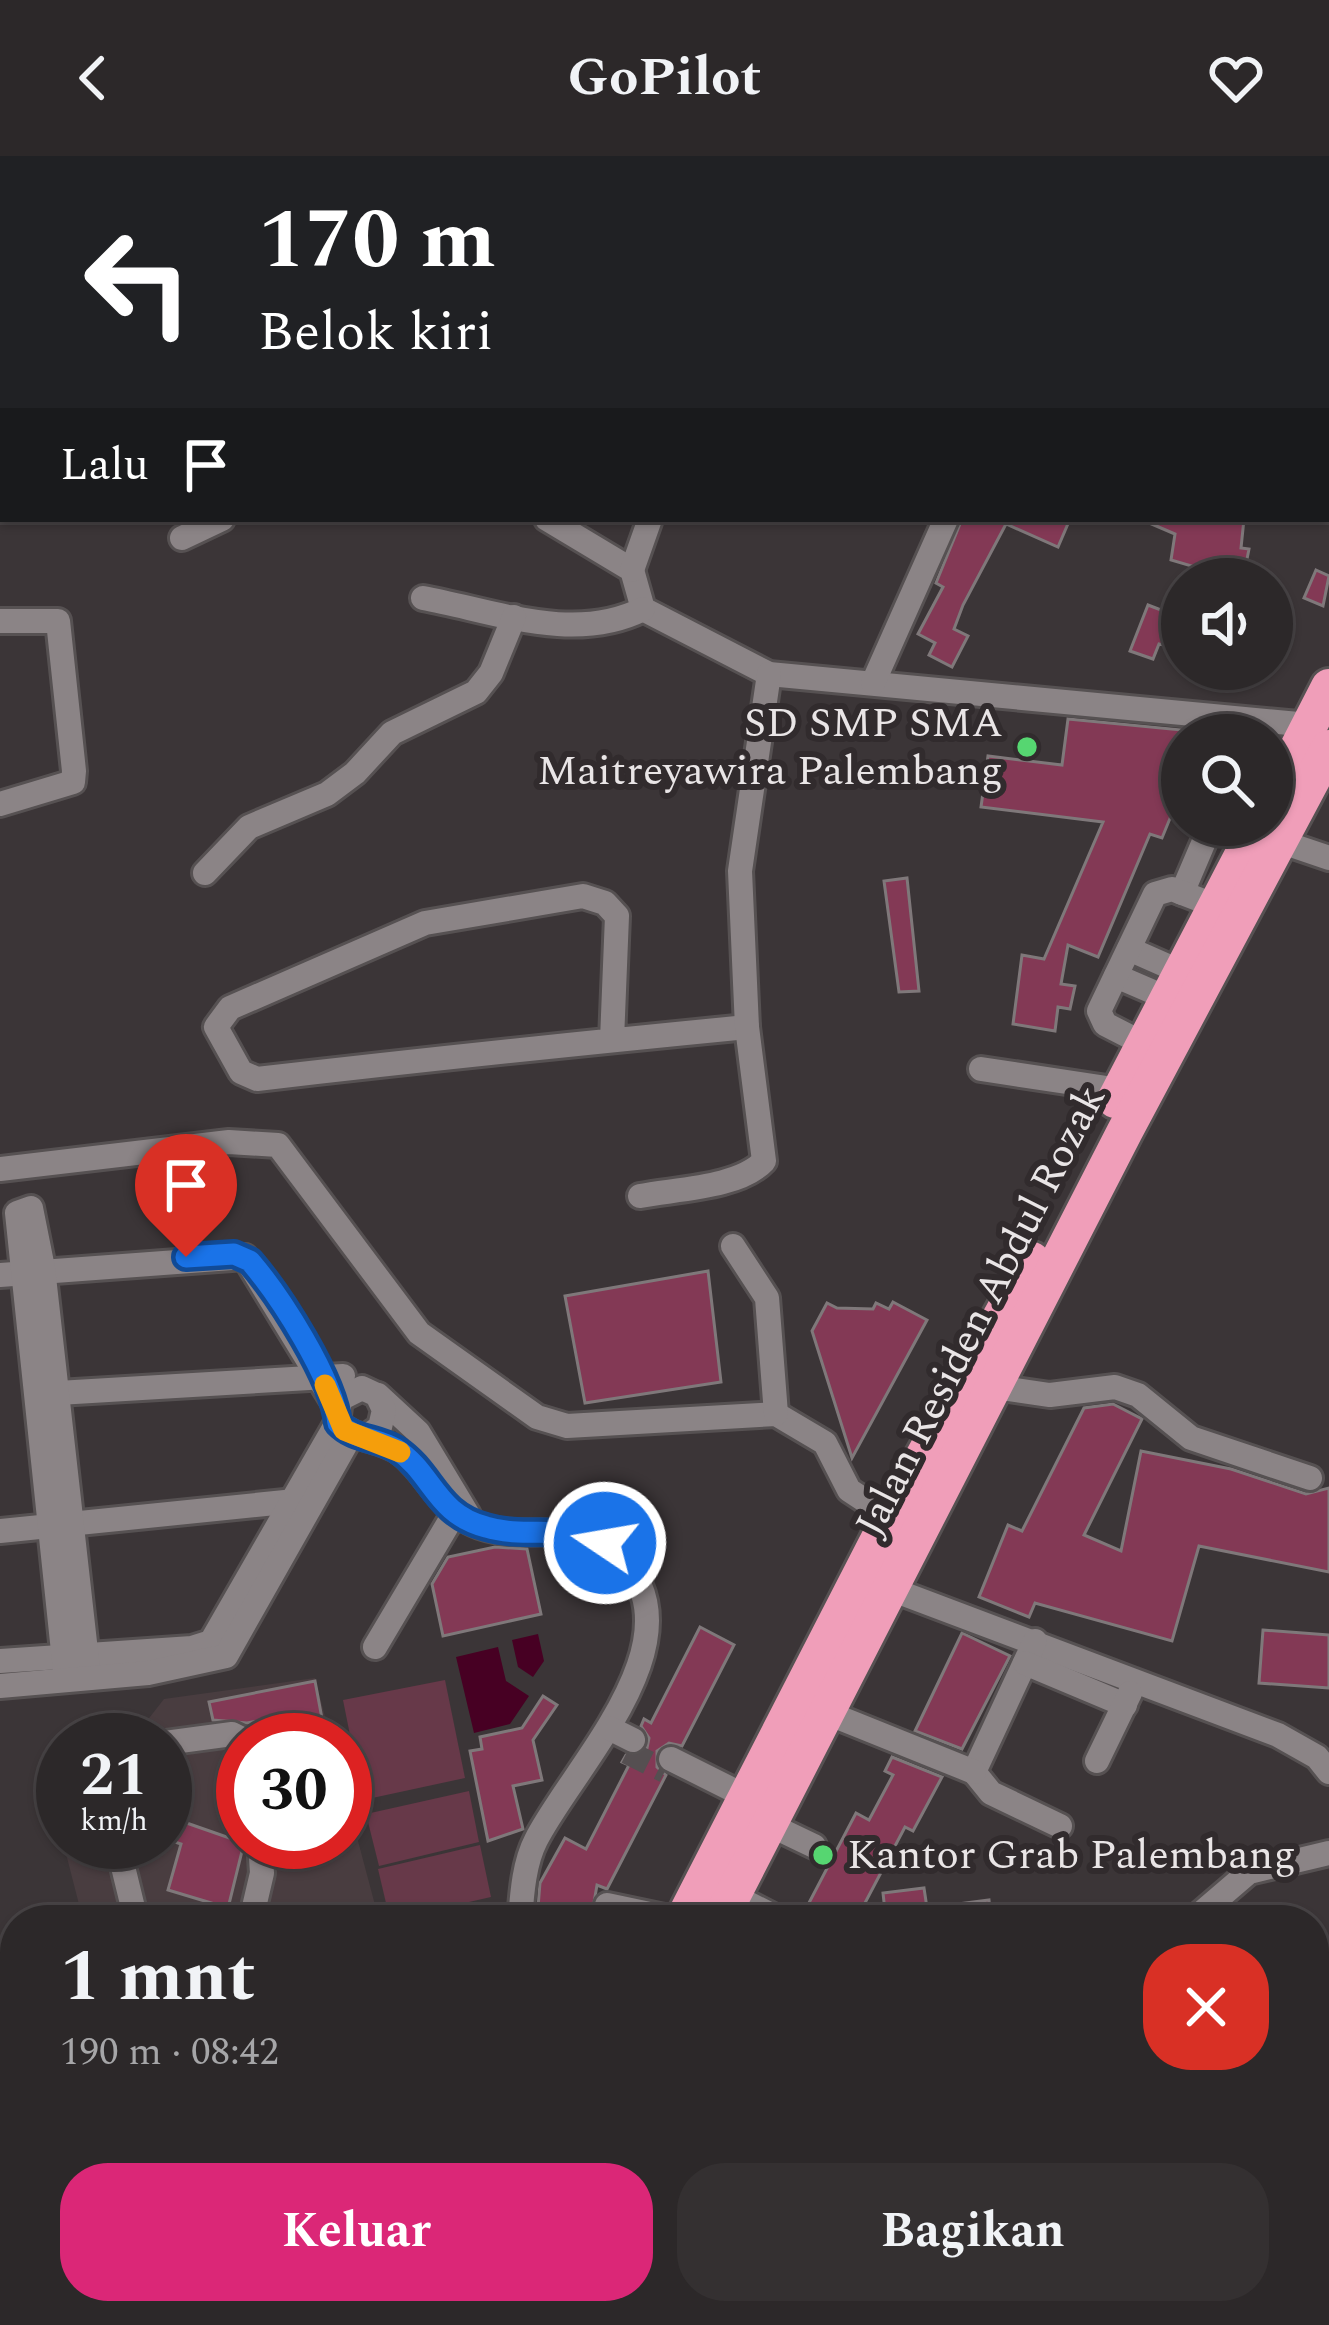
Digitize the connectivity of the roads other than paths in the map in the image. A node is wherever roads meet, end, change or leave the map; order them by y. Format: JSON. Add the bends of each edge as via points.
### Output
{"nodes":[{"id":1,"x":216,"y":522,"type":"edge"},
{"id":2,"x":552,"y":522,"type":"edge"},
{"id":3,"x":649,"y":522,"type":"edge"},
{"id":4,"x":945,"y":522,"type":"edge"},
{"id":5,"x":182,"y":538,"type":"dead end"},
{"id":6,"x":632,"y":570,"type":"junction"},
{"id":7,"x":423,"y":598,"type":"dead end"},
{"id":8,"x":643,"y":609,"type":"junction"},
{"id":9,"x":514,"y":617,"type":"junction"},
{"id":10,"x":0,"y":621,"type":"edge"},
{"id":11,"x":769,"y":674,"type":"junction"},
{"id":12,"x":873,"y":683,"type":"junction"},
{"id":13,"x":1329,"y":687,"type":"edge"},
{"id":14,"x":1302,"y":742,"type":"edge"},
{"id":15,"x":0,"y":803,"type":"edge"},
{"id":16,"x":1293,"y":845,"type":"edge"},
{"id":17,"x":1208,"y":846,"type":"edge"},
{"id":18,"x":1244,"y":846,"type":"edge"},
{"id":19,"x":1249,"y":846,"type":"edge"},
{"id":20,"x":1329,"y":858,"type":"edge"},
{"id":21,"x":205,"y":873,"type":"dead end"},
{"id":22,"x":1199,"y":900,"type":"junction"},
{"id":23,"x":1129,"y":949,"type":"junction"},
{"id":24,"x":1116,"y":976,"type":"junction"},
{"id":25,"x":1174,"y":985,"type":"junction"},
{"id":26,"x":747,"y":1027,"type":"junction"},
{"id":27,"x":612,"y":1040,"type":"junction"},
{"id":28,"x":1142,"y":1043,"type":"junction"},
{"id":29,"x":980,"y":1069,"type":"dead end"},
{"id":30,"x":1120,"y":1090,"type":"junction"},
{"id":31,"x":0,"y":1169,"type":"edge"},
{"id":32,"x":640,"y":1196,"type":"dead end"},
{"id":33,"x":733,"y":1246,"type":"dead end"},
{"id":34,"x":22,"y":1272,"type":"edge"},
{"id":35,"x":343,"y":1379,"type":"junction"},
{"id":36,"x":995,"y":1387,"type":"junction"},
{"id":37,"x":58,"y":1393,"type":"junction"},
{"id":38,"x":776,"y":1414,"type":"junction"},
{"id":39,"x":348,"y":1425,"type":"junction"},
{"id":40,"x":1310,"y":1478,"type":"dead end"},
{"id":41,"x":296,"y":1502,"type":"junction"},
{"id":42,"x":462,"y":1513,"type":"junction"},
{"id":43,"x":890,"y":1517,"type":"junction"},
{"id":44,"x":60,"y":1528,"type":"junction"},
{"id":45,"x":0,"y":1531,"type":"edge"},
{"id":46,"x":257,"y":1584,"type":"junction"},
{"id":47,"x":888,"y":1588,"type":"junction"},
{"id":48,"x":375,"y":1647,"type":"dead end"},
{"id":49,"x":1029,"y":1654,"type":"junction"},
{"id":50,"x":0,"y":1661,"type":"edge"},
{"id":51,"x":76,"y":1667,"type":"junction"},
{"id":52,"x":0,"y":1686,"type":"edge"},
{"id":53,"x":1132,"y":1691,"type":"junction"},
{"id":54,"x":825,"y":1712,"type":"junction"},
{"id":55,"x":605,"y":1734,"type":"junction"},
{"id":56,"x":630,"y":1746,"type":"tunnel mouth"},
{"id":57,"x":1097,"y":1761,"type":"dead end"},
{"id":58,"x":668,"y":1765,"type":"tunnel mouth"},
{"id":59,"x":974,"y":1772,"type":"junction"},
{"id":60,"x":1329,"y":1772,"type":"edge"},
{"id":61,"x":752,"y":1810,"type":"junction"},
{"id":62,"x":1060,"y":1826,"type":"dead end"},
{"id":63,"x":814,"y":1846,"type":"dead end"},
{"id":64,"x":1329,"y":1853,"type":"edge"},
{"id":65,"x":124,"y":1869,"type":"edge"},
{"id":66,"x":262,"y":1869,"type":"edge"},
{"id":67,"x":608,"y":1904,"type":"dead end"},
{"id":68,"x":132,"y":1905,"type":"edge"},
{"id":69,"x":255,"y":1905,"type":"edge"},
{"id":70,"x":523,"y":1905,"type":"edge"},
{"id":71,"x":612,"y":1905,"type":"edge"},
{"id":72,"x":690,"y":1905,"type":"edge"},
{"id":73,"x":727,"y":1905,"type":"edge"},
{"id":74,"x":1210,"y":1905,"type":"edge"}],
"edges":[{"from":1,"to":5,"type":"street"},
{"from":2,"to":6,"type":"street"},
{"from":3,"to":6,"type":"street"},
{"from":4,"to":12,"type":"street"},
{"from":6,"to":8,"type":"street"},
{"from":7,"to":9,"type":"street"},
{"from":8,"to":9,"type":"street","via":[[576,626]]},
{"from":8,"to":11,"type":"street"},
{"from":9,"to":21,"type":"street","via":[[476,692],[392,733],[327,794],[249,827]]},
{"from":10,"to":15,"type":"street","via":[[58,621],[74,771],[63,789]]},
{"from":11,"to":12,"type":"street"},
{"from":11,"to":26,"type":"street","via":[[740,871]]},
{"from":12,"to":14,"type":"street"},
{"from":13,"to":14,"type":"highway","name":"Jalan Residen Abdul Rozak"},
{"from":16,"to":20,"type":"street"},
{"from":17,"to":22,"type":"street"},
{"from":18,"to":22,"type":"highway","name":"Jalan Residen Abdul Rozak"},
{"from":19,"to":36,"type":"highway","name":"Jalan Residen Abdul Rozak"},
{"from":22,"to":23,"type":"street","via":[[1166,888],[1155,894]]},
{"from":22,"to":25,"type":"highway","name":"Jalan Residen Abdul Rozak"},
{"from":23,"to":24,"type":"street"},
{"from":23,"to":25,"type":"street"},
{"from":24,"to":25,"type":"street"},
{"from":24,"to":28,"type":"street","via":[[1100,1018]]},
{"from":25,"to":28,"type":"highway","name":"Jalan Residen Abdul Rozak"},
{"from":26,"to":27,"type":"street"},
{"from":26,"to":32,"type":"street","via":[[760,1167]]},
{"from":27,"to":27,"type":"street","via":[[257,1079],[241,1072],[216,1027],[230,1008],[425,923],[583,896],[617,916]]},
{"from":28,"to":30,"type":"highway","name":"Jalan Residen Abdul Rozak"},
{"from":29,"to":30,"type":"street"},
{"from":30,"to":43,"type":"highway","name":"Jalan Residen Abdul Rozak"},
{"from":31,"to":38,"type":"street","via":[[229,1142],[278,1144],[419,1334],[537,1418],[567,1426]]},
{"from":33,"to":38,"type":"street","via":[[767,1298]]},
{"from":34,"to":35,"type":"street","via":[[245,1257]]},
{"from":34,"to":37,"type":"street"},
{"from":34,"to":44,"type":"street"},
{"from":35,"to":37,"type":"street"},
{"from":35,"to":39,"type":"street"},
{"from":35,"to":39,"type":"street","via":[[383,1419]]},
{"from":35,"to":42,"type":"street","via":[[418,1432]]},
{"from":36,"to":40,"type":"street","via":[[1051,1395],[1115,1387],[1138,1395],[1191,1438]]},
{"from":36,"to":47,"type":"highway","name":"Jalan Residen Abdul Rozak"},
{"from":37,"to":44,"type":"street"},
{"from":38,"to":43,"type":"street","via":[[825,1443],[850,1490]]},
{"from":39,"to":41,"type":"street"},
{"from":39,"to":42,"type":"street","via":[[407,1458]]},
{"from":39,"to":46,"type":"street"},
{"from":41,"to":44,"type":"street"},
{"from":41,"to":46,"type":"street"},
{"from":42,"to":48,"type":"street"},
{"from":42,"to":55,"type":"street","via":[[502,1531],[588,1535],[625,1562],[646,1619],[634,1684]]},
{"from":43,"to":61,"type":"highway","name":"Jalan Residen Abdul Rozak"},
{"from":44,"to":45,"type":"street"},
{"from":44,"to":51,"type":"street"},
{"from":46,"to":51,"type":"street","via":[[216,1651]]},
{"from":47,"to":49,"type":"street"},
{"from":47,"to":54,"type":"highway","name":"Jalan Residen Abdul Rozak"},
{"from":49,"to":53,"type":"street"},
{"from":49,"to":59,"type":"street"},
{"from":50,"to":51,"type":"street"},
{"from":51,"to":52,"type":"street"},
{"from":53,"to":57,"type":"street"},
{"from":53,"to":60,"type":"street","via":[[1278,1735]]},
{"from":54,"to":59,"type":"street"},
{"from":54,"to":61,"type":"highway","name":"Jalan Residen Abdul Rozak"},
{"from":55,"to":56,"type":"street"},
{"from":55,"to":70,"type":"street","via":[[535,1841]]},
{"from":58,"to":61,"type":"street"},
{"from":59,"to":62,"type":"street","via":[[991,1793]]},
{"from":61,"to":63,"type":"street"},
{"from":61,"to":72,"type":"highway","name":"Jalan Residen Abdul Rozak"},
{"from":61,"to":73,"type":"highway","name":"Jalan Residen Abdul Rozak"},
{"from":64,"to":74,"type":"street","via":[[1249,1872]]},
{"from":65,"to":68,"type":"street"},
{"from":66,"to":69,"type":"street"},
{"from":67,"to":71,"type":"street"}]}
